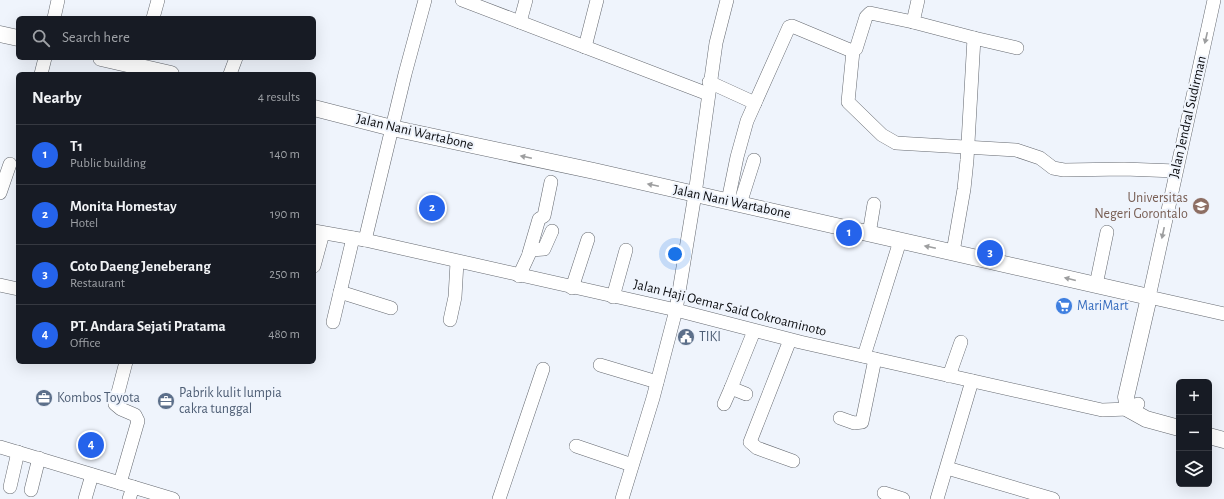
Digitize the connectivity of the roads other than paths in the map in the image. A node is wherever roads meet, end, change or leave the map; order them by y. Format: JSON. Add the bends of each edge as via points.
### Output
{"nodes":[{"id":1,"x":58,"y":0,"type":"edge"},
{"id":2,"x":158,"y":0,"type":"edge"},
{"id":3,"x":425,"y":0,"type":"edge"},
{"id":4,"x":462,"y":0,"type":"edge"},
{"id":5,"x":526,"y":0,"type":"edge"},
{"id":6,"x":597,"y":0,"type":"edge"},
{"id":7,"x":726,"y":0,"type":"edge"},
{"id":8,"x":918,"y":0,"type":"edge"},
{"id":9,"x":1214,"y":0,"type":"edge"},
{"id":10,"x":54,"y":16,"type":"edge"},
{"id":11,"x":154,"y":16,"type":"edge"},
{"id":12,"x":520,"y":22,"type":"junction"},
{"id":13,"x":913,"y":22,"type":"junction"},
{"id":14,"x":0,"y":34,"type":"edge"},
{"id":15,"x":16,"y":38,"type":"edge"},
{"id":16,"x":974,"y":38,"type":"junction"},
{"id":17,"x":586,"y":47,"type":"junction"},
{"id":18,"x":1017,"y":48,"type":"dead end"},
{"id":19,"x":853,"y":51,"type":"junction"},
{"id":20,"x":44,"y":60,"type":"edge"},
{"id":21,"x":111,"y":60,"type":"edge"},
{"id":22,"x":235,"y":60,"type":"edge"},
{"id":23,"x":144,"y":67,"type":"edge"},
{"id":24,"x":42,"y":72,"type":"edge"},
{"id":25,"x":163,"y":72,"type":"edge"},
{"id":26,"x":231,"y":72,"type":"edge"},
{"id":27,"x":708,"y":88,"type":"junction"},
{"id":28,"x":755,"y":103,"type":"junction"},
{"id":29,"x":316,"y":110,"type":"edge"},
{"id":30,"x":392,"y":128,"type":"junction"},
{"id":31,"x":967,"y":146,"type":"junction"},
{"id":32,"x":754,"y":160,"type":"dead end"},
{"id":33,"x":13,"y":164,"type":"edge"},
{"id":34,"x":1176,"y":171,"type":"junction"},
{"id":35,"x":551,"y":182,"type":"dead end"},
{"id":36,"x":0,"y":193,"type":"edge"},
{"id":37,"x":696,"y":194,"type":"junction"},
{"id":38,"x":734,"y":203,"type":"junction"},
{"id":39,"x":874,"y":204,"type":"dead end"},
{"id":40,"x":552,"y":231,"type":"dead end"},
{"id":41,"x":318,"y":232,"type":"edge"},
{"id":42,"x":1107,"y":232,"type":"dead end"},
{"id":43,"x":869,"y":234,"type":"junction"},
{"id":44,"x":359,"y":239,"type":"junction"},
{"id":45,"x":588,"y":239,"type":"dead end"},
{"id":46,"x":900,"y":241,"type":"junction"},
{"id":47,"x":316,"y":249,"type":"edge"},
{"id":48,"x":626,"y":250,"type":"dead end"},
{"id":49,"x":953,"y":252,"type":"junction"},
{"id":50,"x":529,"y":253,"type":"junction"},
{"id":51,"x":457,"y":262,"type":"junction"},
{"id":52,"x":519,"y":276,"type":"junction"},
{"id":53,"x":0,"y":285,"type":"edge"},
{"id":54,"x":1096,"y":285,"type":"junction"},
{"id":55,"x":572,"y":288,"type":"junction"},
{"id":56,"x":16,"y":289,"type":"edge"},
{"id":57,"x":340,"y":292,"type":"junction"},
{"id":58,"x":613,"y":297,"type":"junction"},
{"id":59,"x":1149,"y":297,"type":"junction"},
{"id":60,"x":391,"y":308,"type":"dead end"},
{"id":61,"x":676,"y":310,"type":"junction"},
{"id":62,"x":1224,"y":314,"type":"edge"},
{"id":63,"x":450,"y":320,"type":"dead end"},
{"id":64,"x":333,"y":322,"type":"dead end"},
{"id":65,"x":754,"y":331,"type":"junction"},
{"id":66,"x":790,"y":340,"type":"junction"},
{"id":67,"x":961,"y":342,"type":"dead end"},
{"id":68,"x":870,"y":358,"type":"junction"},
{"id":69,"x":125,"y":364,"type":"edge"},
{"id":70,"x":600,"y":365,"type":"dead end"},
{"id":71,"x":543,"y":369,"type":"dead end"},
{"id":72,"x":949,"y":376,"type":"junction"},
{"id":73,"x":972,"y":380,"type":"junction"},
{"id":74,"x":657,"y":382,"type":"junction"},
{"id":75,"x":731,"y":388,"type":"junction"},
{"id":76,"x":746,"y":394,"type":"dead end"},
{"id":77,"x":1131,"y":403,"type":"junction"},
{"id":78,"x":724,"y":404,"type":"dead end"},
{"id":79,"x":1176,"y":416,"type":"edge"},
{"id":80,"x":840,"y":418,"type":"dead end"},
{"id":81,"x":1212,"y":426,"type":"edge"},
{"id":82,"x":1176,"y":427,"type":"edge"},
{"id":83,"x":1224,"y":429,"type":"edge"},
{"id":84,"x":1212,"y":437,"type":"edge"},
{"id":85,"x":1224,"y":440,"type":"edge"},
{"id":86,"x":576,"y":446,"type":"dead end"},
{"id":87,"x":0,"y":447,"type":"edge"},
{"id":88,"x":18,"y":452,"type":"junction"},
{"id":89,"x":39,"y":458,"type":"junction"},
{"id":90,"x":793,"y":461,"type":"dead end"},
{"id":91,"x":632,"y":465,"type":"junction"},
{"id":92,"x":947,"y":468,"type":"junction"},
{"id":93,"x":92,"y":475,"type":"junction"},
{"id":94,"x":120,"y":483,"type":"junction"},
{"id":95,"x":10,"y":487,"type":"dead end"},
{"id":96,"x":31,"y":490,"type":"dead end"},
{"id":97,"x":131,"y":493,"type":"edge"},
{"id":98,"x":884,"y":493,"type":"dead end"},
{"id":99,"x":85,"y":499,"type":"edge"},
{"id":100,"x":173,"y":499,"type":"edge"},
{"id":101,"x":499,"y":499,"type":"edge"},
{"id":102,"x":622,"y":499,"type":"edge"},
{"id":103,"x":903,"y":499,"type":"edge"},
{"id":104,"x":937,"y":499,"type":"edge"},
{"id":105,"x":1053,"y":499,"type":"edge"}],
"edges":[{"from":1,"to":10,"type":"street"},
{"from":2,"to":11,"type":"street"},
{"from":3,"to":30,"type":"street"},
{"from":4,"to":12,"type":"street"},
{"from":5,"to":12,"type":"street"},
{"from":6,"to":17,"type":"street"},
{"from":7,"to":27,"type":"street"},
{"from":8,"to":13,"type":"street"},
{"from":9,"to":34,"type":"street","name":"Jalan Jendral Sudirman","one_way":true},
{"from":12,"to":17,"type":"street"},
{"from":13,"to":16,"type":"street"},
{"from":13,"to":19,"type":"street","via":[[870,14],[866,17]]},
{"from":14,"to":15,"type":"main road"},
{"from":16,"to":18,"type":"street"},
{"from":16,"to":31,"type":"street"},
{"from":17,"to":27,"type":"street"},
{"from":19,"to":28,"type":"street","via":[[790,26]]},
{"from":19,"to":31,"type":"street","via":[[848,102],[882,135],[896,144]]},
{"from":20,"to":24,"type":"street"},
{"from":21,"to":23,"type":"main road"},
{"from":22,"to":26,"type":"street"},
{"from":23,"to":25,"type":"main road"},
{"from":27,"to":28,"type":"street"},
{"from":27,"to":37,"type":"street"},
{"from":28,"to":38,"type":"street","via":[[747,120],[737,157]]},
{"from":29,"to":30,"type":"main road","name":"Jalan Nani Wartabone"},
{"from":37,"to":30,"type":"main road","name":"Jalan Nani Wartabone","one_way":true},
{"from":30,"to":44,"type":"street"},
{"from":31,"to":34,"type":"street","via":[[1016,150],[1040,158],[1053,168],[1064,170]]},
{"from":31,"to":49,"type":"street","via":[[964,189]]},
{"from":32,"to":38,"type":"street"},
{"from":33,"to":36,"type":"street"},
{"from":34,"to":59,"type":"street","name":"Jalan Jendral Sudirman","one_way":true},
{"from":35,"to":50,"type":"street","via":[[544,216],[540,219]]},
{"from":37,"to":38,"type":"main road","name":"Jalan Nani Wartabone"},
{"from":37,"to":61,"type":"street"},
{"from":38,"to":43,"type":"main road","name":"Jalan Nani Wartabone"},
{"from":39,"to":43,"type":"street"},
{"from":40,"to":50,"type":"street","via":[[544,249],[533,249]]},
{"from":41,"to":44,"type":"street","name":"Jalan Haji Oemar Said Cokroaminoto"},
{"from":41,"to":47,"type":"street"},
{"from":42,"to":54,"type":"street"},
{"from":43,"to":46,"type":"main road","name":"Jalan Nani Wartabone"},
{"from":44,"to":51,"type":"street","name":"Jalan Haji Oemar Said Cokroaminoto"},
{"from":44,"to":57,"type":"street"},
{"from":45,"to":55,"type":"street"},
{"from":49,"to":46,"type":"main road","name":"Jalan Nani Wartabone","one_way":true},
{"from":46,"to":68,"type":"street"},
{"from":48,"to":58,"type":"street"},
{"from":54,"to":49,"type":"main road","name":"Jalan Nani Wartabone","one_way":true},
{"from":50,"to":52,"type":"street"},
{"from":51,"to":52,"type":"street","name":"Jalan Haji Oemar Said Cokroaminoto"},
{"from":51,"to":63,"type":"street","via":[[455,297]]},
{"from":52,"to":55,"type":"street","name":"Jalan Haji Oemar Said Cokroaminoto"},
{"from":53,"to":56,"type":"street"},
{"from":54,"to":59,"type":"main road","name":"Jalan Nani Wartabone"},
{"from":55,"to":58,"type":"street","name":"Jalan Haji Oemar Said Cokroaminoto"},
{"from":57,"to":60,"type":"street"},
{"from":57,"to":64,"type":"street"},
{"from":58,"to":61,"type":"street","name":"Jalan Haji Oemar Said Cokroaminoto"},
{"from":59,"to":62,"type":"street"},
{"from":59,"to":77,"type":"main road","name":"Jalan Jendral Sudirman"},
{"from":61,"to":65,"type":"street","name":"Jalan Haji Oemar Said Cokroaminoto"},
{"from":61,"to":74,"type":"street"},
{"from":65,"to":66,"type":"street","name":"Jalan Haji Oemar Said Cokroaminoto"},
{"from":65,"to":75,"type":"street"},
{"from":66,"to":68,"type":"street","name":"Jalan Haji Oemar Said Cokroaminoto"},
{"from":66,"to":90,"type":"street","via":[[750,442],[758,448]]},
{"from":67,"to":72,"type":"street"},
{"from":68,"to":72,"type":"street","name":"Jalan Haji Oemar Said Cokroaminoto"},
{"from":68,"to":80,"type":"street","via":[[862,422],[854,423]]},
{"from":69,"to":94,"type":"street","via":[[115,404],[135,415],[138,421]]},
{"from":70,"to":74,"type":"street"},
{"from":71,"to":101,"type":"street"},
{"from":72,"to":73,"type":"street","name":"Jalan Haji Oemar Said Cokroaminoto"},
{"from":73,"to":77,"type":"street","name":"Jalan Haji Oemar Said Cokroaminoto","via":[[1102,410]]},
{"from":73,"to":92,"type":"street"},
{"from":74,"to":91,"type":"street"},
{"from":75,"to":76,"type":"street"},
{"from":75,"to":78,"type":"street"},
{"from":77,"to":79,"type":"main road"},
{"from":77,"to":82,"type":"main road","via":[[1146,419]]},
{"from":81,"to":83,"type":"main road"},
{"from":84,"to":85,"type":"main road"},
{"from":86,"to":91,"type":"street"},
{"from":87,"to":88,"type":"street"},
{"from":88,"to":89,"type":"street"},
{"from":88,"to":95,"type":"street"},
{"from":89,"to":93,"type":"street"},
{"from":89,"to":96,"type":"street"},
{"from":91,"to":102,"type":"street"},
{"from":92,"to":104,"type":"street"},
{"from":92,"to":105,"type":"street"},
{"from":93,"to":94,"type":"street"},
{"from":93,"to":99,"type":"street"},
{"from":94,"to":97,"type":"street"},
{"from":97,"to":100,"type":"street"},
{"from":98,"to":103,"type":"street"}]}
